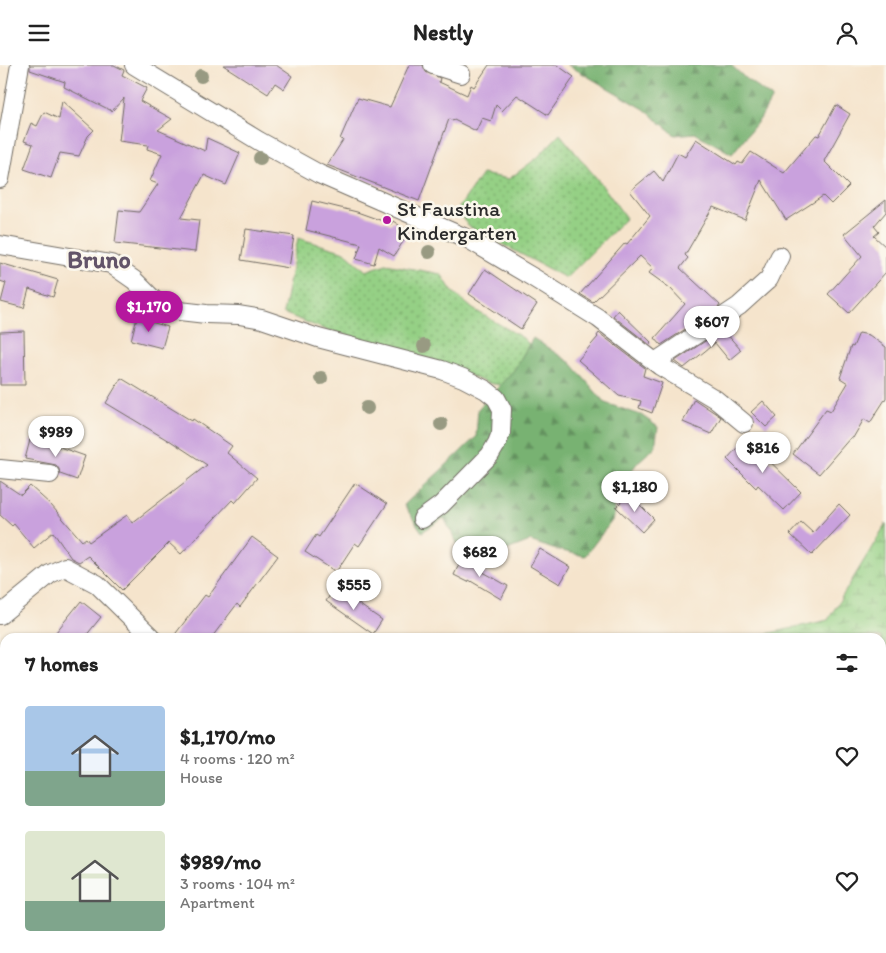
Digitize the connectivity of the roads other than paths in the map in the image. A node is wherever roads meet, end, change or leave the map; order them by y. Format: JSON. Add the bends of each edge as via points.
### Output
{"nodes":[{"id":1,"x":20,"y":65,"type":"edge"},
{"id":2,"x":134,"y":65,"type":"edge"},
{"id":3,"x":433,"y":65,"type":"edge"},
{"id":4,"x":462,"y":74,"type":"dead end"},
{"id":5,"x":0,"y":179,"type":"edge"},
{"id":6,"x":0,"y":245,"type":"edge"},
{"id":7,"x":780,"y":256,"type":"dead end"},
{"id":8,"x":655,"y":362,"type":"junction"},
{"id":9,"x":744,"y":423,"type":"dead end"},
{"id":10,"x":0,"y":469,"type":"edge"},
{"id":11,"x":50,"y":474,"type":"dead end"},
{"id":12,"x":422,"y":519,"type":"dead end"},
{"id":13,"x":0,"y":615,"type":"edge"},
{"id":14,"x":147,"y":633,"type":"edge"}],
"edges":[{"from":1,"to":5,"type":"street"},
{"from":2,"to":8,"type":"street","via":[[319,175],[468,239],[598,318]]},
{"from":3,"to":4,"type":"street"},
{"from":6,"to":12,"type":"street","via":[[111,264],[134,280],[156,302],[171,309],[262,319],[318,338],[442,370],[486,390],[502,409],[501,433],[497,443],[490,455],[441,505]]},
{"from":7,"to":8,"type":"street","via":[[769,279],[739,306]]},
{"from":8,"to":9,"type":"street","via":[[715,399]]},
{"from":10,"to":11,"type":"street"},
{"from":13,"to":14,"type":"street","via":[[50,574],[65,567],[97,584]]}]}
